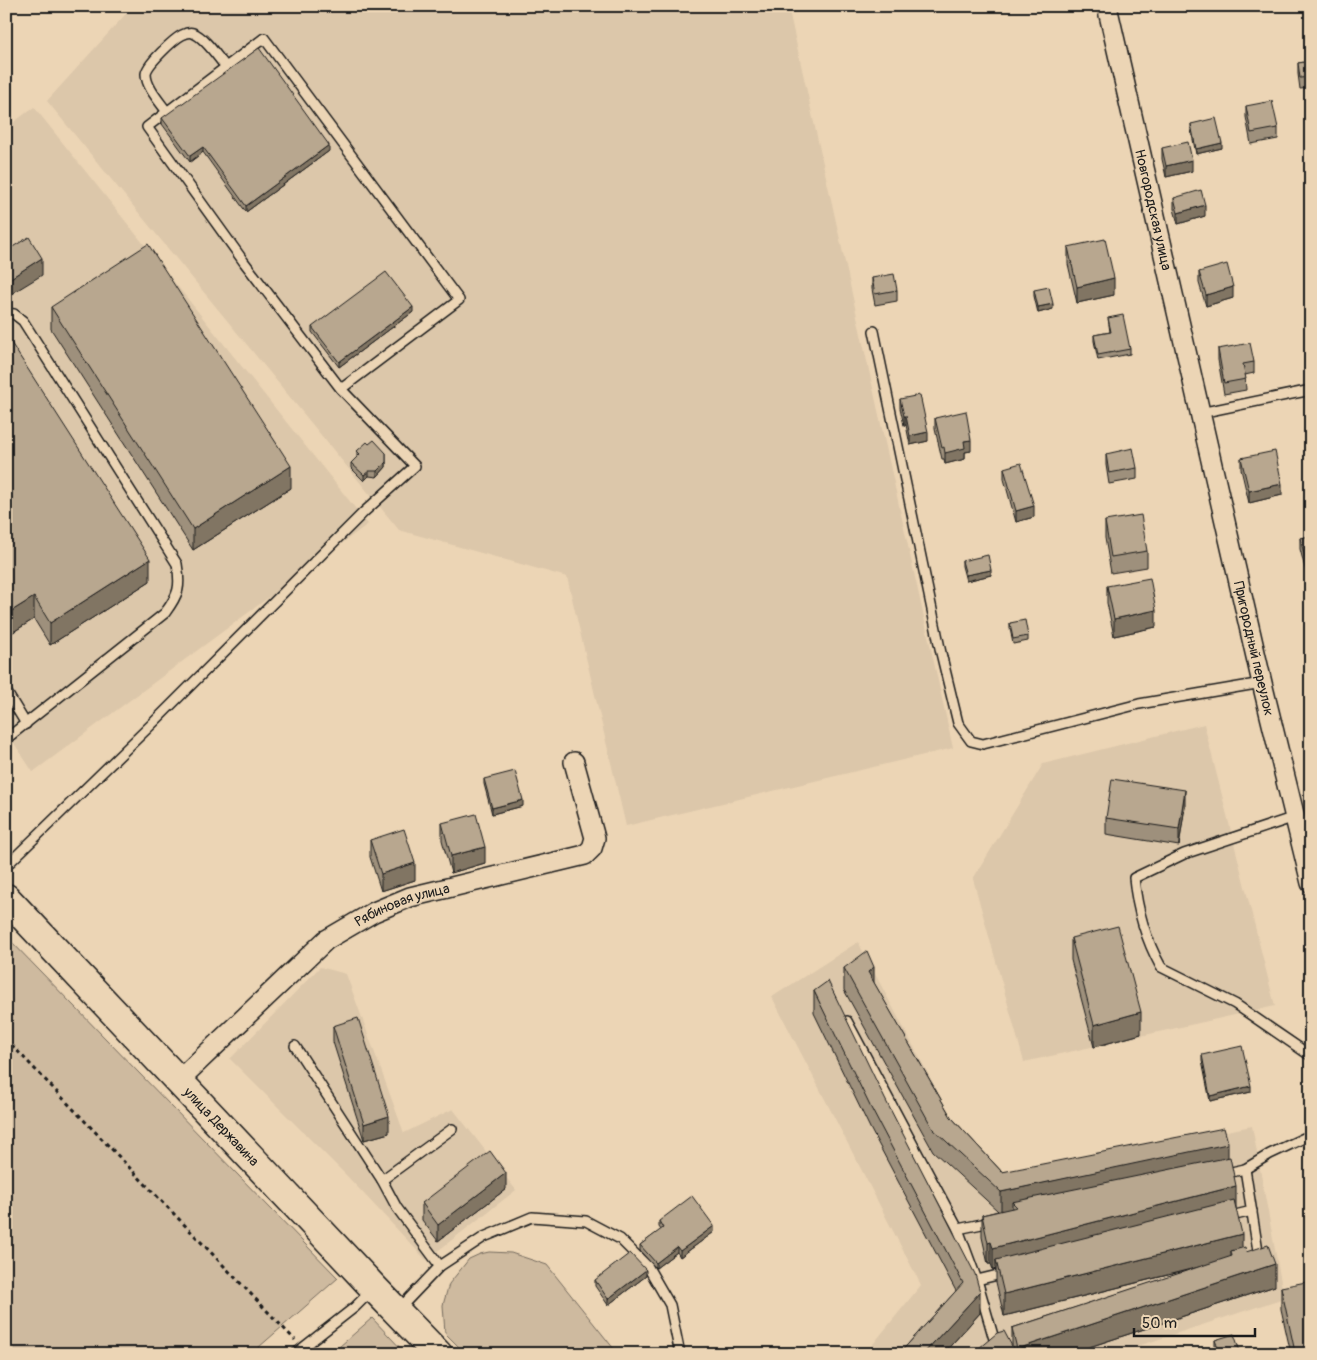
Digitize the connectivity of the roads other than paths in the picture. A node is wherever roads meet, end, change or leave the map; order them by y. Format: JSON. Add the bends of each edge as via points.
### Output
{"nodes":[{"id":1,"x":1107,"y":6,"type":"edge"},
{"id":2,"x":226,"y":67,"type":"junction"},
{"id":3,"x":167,"y":112,"type":"junction"},
{"id":4,"x":6,"y":313,"type":"edge"},
{"id":5,"x":874,"y":331,"type":"dead end"},
{"id":6,"x":341,"y":388,"type":"junction"},
{"id":7,"x":1311,"y":390,"type":"edge"},
{"id":8,"x":1200,"y":413,"type":"junction"},
{"id":9,"x":1262,"y":683,"type":"junction"},
{"id":10,"x":6,"y":691,"type":"edge"},
{"id":11,"x":26,"y":724,"type":"junction"},
{"id":12,"x":6,"y":739,"type":"edge"},
{"id":13,"x":574,"y":762,"type":"dead end"},
{"id":14,"x":1295,"y":817,"type":"junction"},
{"id":15,"x":6,"y":866,"type":"edge"},
{"id":16,"x":1311,"y":883,"type":"edge"},
{"id":17,"x":6,"y":898,"type":"edge"},
{"id":18,"x":844,"y":1016,"type":"edge"},
{"id":19,"x":295,"y":1046,"type":"dead end"},
{"id":20,"x":1311,"y":1056,"type":"edge"},
{"id":21,"x":178,"y":1081,"type":"junction"},
{"id":22,"x":452,"y":1129,"type":"dead end"},
{"id":23,"x":1311,"y":1138,"type":"edge"},
{"id":24,"x":1246,"y":1169,"type":"junction"},
{"id":25,"x":1217,"y":1175,"type":"edge"},
{"id":26,"x":382,"y":1180,"type":"junction"},
{"id":27,"x":1252,"y":1211,"type":"junction"},
{"id":28,"x":1214,"y":1220,"type":"edge"},
{"id":29,"x":996,"y":1221,"type":"edge"},
{"id":30,"x":958,"y":1229,"type":"junction"},
{"id":31,"x":1250,"y":1261,"type":"edge"},
{"id":32,"x":440,"y":1266,"type":"junction"},
{"id":33,"x":1015,"y":1271,"type":"edge"},
{"id":34,"x":977,"y":1280,"type":"junction"},
{"id":35,"x":374,"y":1288,"type":"junction"},
{"id":36,"x":397,"y":1312,"type":"junction"},
{"id":37,"x":1005,"y":1343,"type":"edge"},
{"id":38,"x":996,"y":1346,"type":"junction"},
{"id":39,"x":295,"y":1354,"type":"edge"},
{"id":40,"x":438,"y":1354,"type":"edge"},
{"id":41,"x":680,"y":1354,"type":"edge"},
{"id":42,"x":986,"y":1354,"type":"edge"}],
"edges":[{"from":1,"to":8,"type":"street","name":"Новгородская улица"},
{"from":2,"to":3,"type":"lane"},
{"from":2,"to":3,"type":"lane","via":[[194,33],[180,35],[148,66],[146,74],[148,83]]},
{"from":2,"to":6,"type":"lane","via":[[264,38],[459,300]]},
{"from":3,"to":6,"type":"lane","via":[[147,127],[244,262]]},
{"from":4,"to":11,"type":"lane","via":[[14,314],[23,321],[177,564],[180,580],[176,599],[165,613]]},
{"from":5,"to":9,"type":"lane","via":[[941,653],[958,723],[971,741],[983,744],[1139,704]]},
{"from":6,"to":15,"type":"lane","via":[[415,466],[364,512]]},
{"from":7,"to":8,"type":"lane"},
{"from":8,"to":9,"type":"street","name":"Пригородный переулок"},
{"from":9,"to":14,"type":"street","name":"Пригородный переулок"},
{"from":10,"to":11,"type":"lane"},
{"from":11,"to":12,"type":"lane"},
{"from":13,"to":21,"type":"street","name":"Рябиновая улица","via":[[595,838],[585,855],[410,898],[374,912],[326,940]]},
{"from":14,"to":16,"type":"street","name":"Пригородный переулок"},
{"from":14,"to":20,"type":"lane","via":[[1184,854],[1134,878],[1136,903],[1161,967],[1235,1004]]},
{"from":17,"to":21,"type":"main road","name":"улица Державина"},
{"from":18,"to":30,"type":"lane"},
{"from":19,"to":26,"type":"lane"},
{"from":21,"to":35,"type":"main road","name":"улица Державина"},
{"from":22,"to":26,"type":"lane"},
{"from":23,"to":24,"type":"lane","via":[[1304,1138],[1270,1154]]},
{"from":24,"to":25,"type":"lane"},
{"from":24,"to":27,"type":"lane"},
{"from":26,"to":32,"type":"lane","via":[[397,1208]]},
{"from":27,"to":28,"type":"lane"},
{"from":27,"to":31,"type":"lane","via":[[1259,1258]]},
{"from":29,"to":30,"type":"lane"},
{"from":30,"to":34,"type":"lane"},
{"from":32,"to":36,"type":"lane"},
{"from":32,"to":41,"type":"lane","via":[[484,1237],[532,1217],[586,1222],[620,1239],[648,1267],[670,1305]]},
{"from":33,"to":34,"type":"lane"},
{"from":34,"to":38,"type":"lane"},
{"from":35,"to":36,"type":"main road","name":"улица Державина"},
{"from":35,"to":39,"type":"lane"},
{"from":36,"to":40,"type":"main road","name":"улица Державина"},
{"from":37,"to":38,"type":"lane"},
{"from":38,"to":42,"type":"lane"}]}
